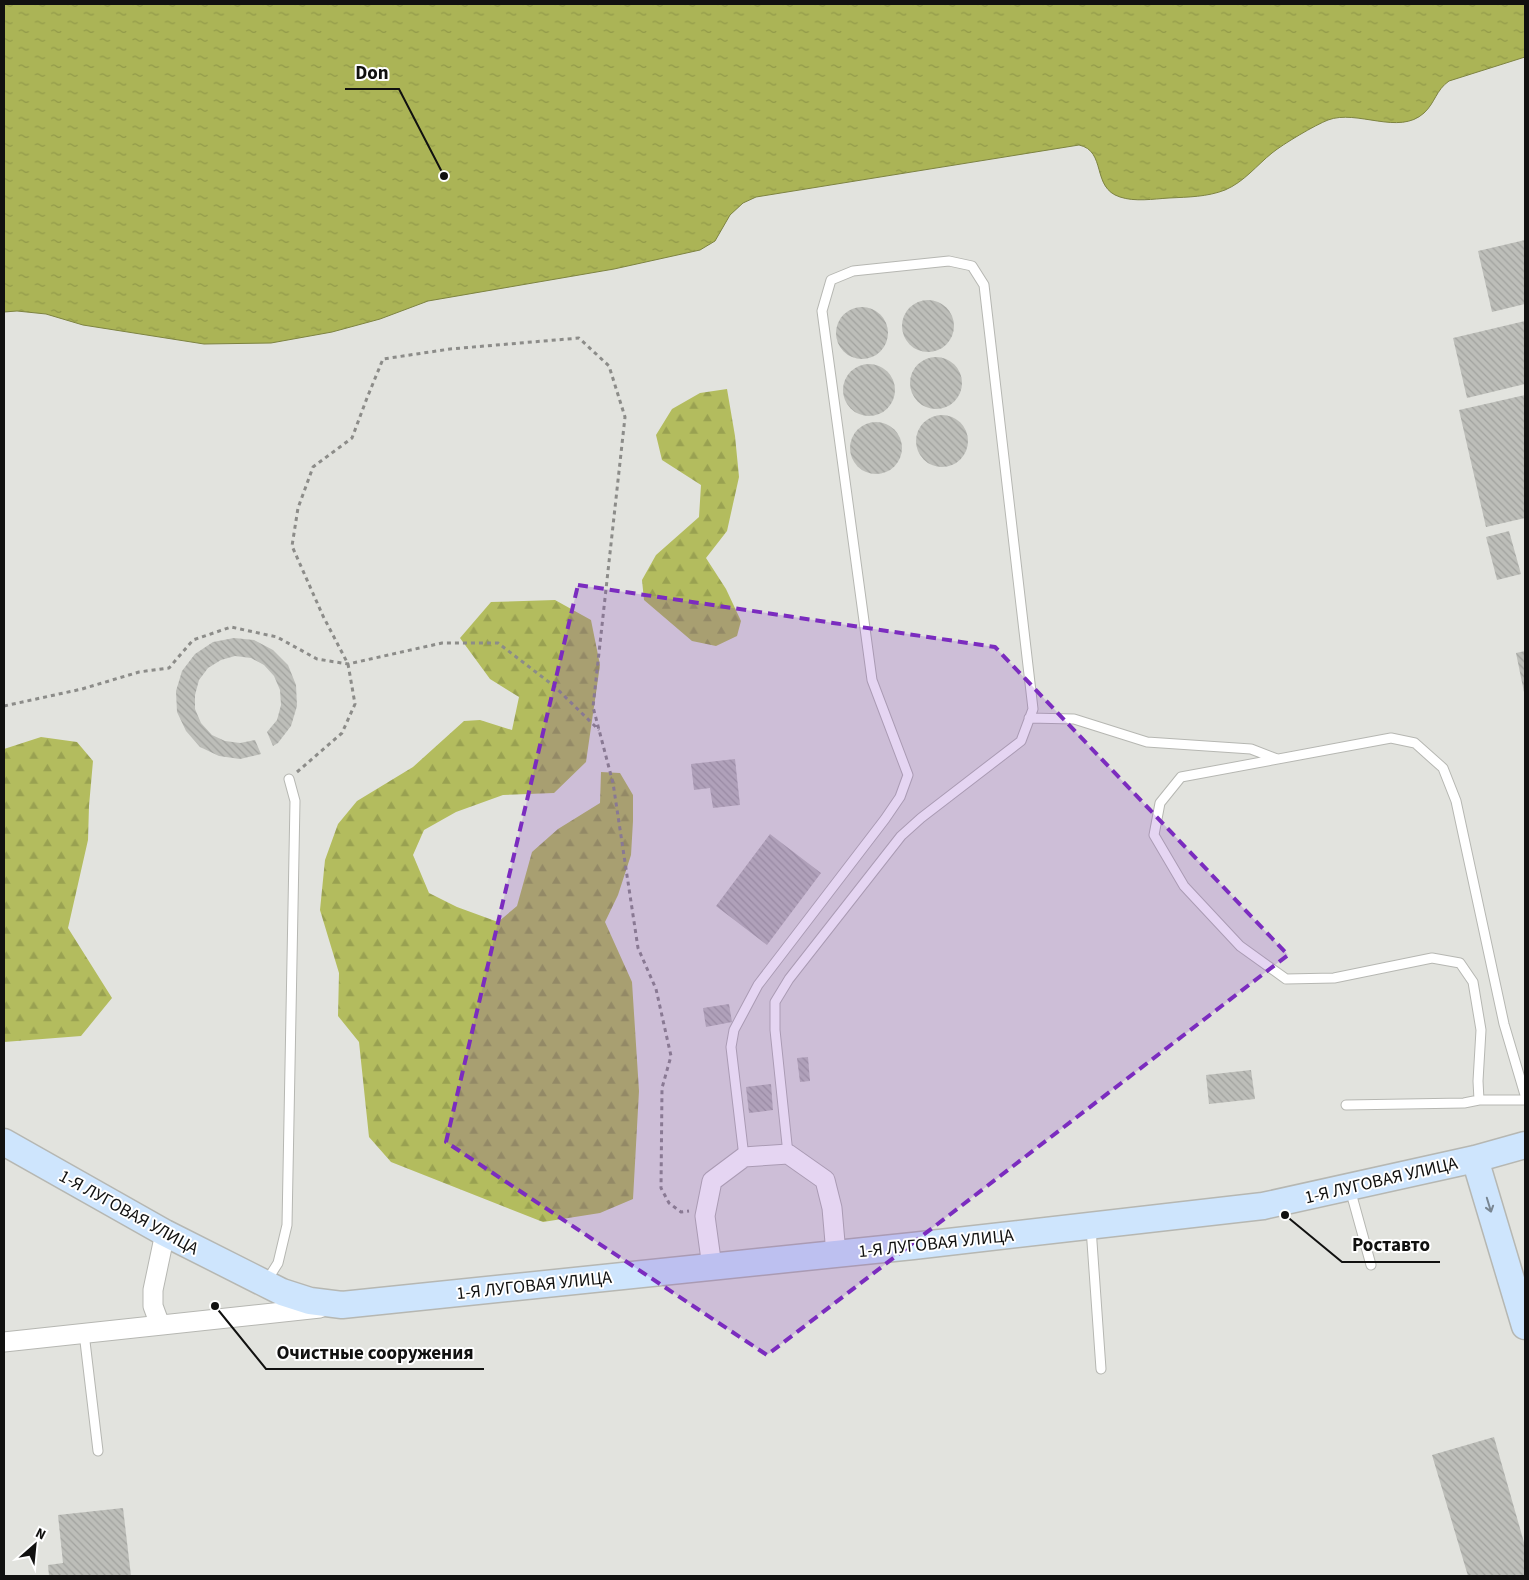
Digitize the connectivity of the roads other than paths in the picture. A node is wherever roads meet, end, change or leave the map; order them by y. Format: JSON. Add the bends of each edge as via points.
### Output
{"nodes":[{"id":1,"x":1029,"y":718,"type":"junction"},
{"id":2,"x":1277,"y":759,"type":"junction"},
{"id":3,"x":289,"y":779,"type":"road end"},
{"id":4,"x":1525,"y":1095,"type":"edge"},
{"id":5,"x":1479,"y":1100,"type":"junction"},
{"id":6,"x":1525,"y":1100,"type":"edge"},
{"id":7,"x":1346,"y":1105,"type":"dead end"},
{"id":8,"x":4,"y":1142,"type":"edge"},
{"id":9,"x":1525,"y":1145,"type":"edge"},
{"id":10,"x":788,"y":1154,"type":"junction"},
{"id":11,"x":744,"y":1157,"type":"junction"},
{"id":12,"x":1475,"y":1159,"type":"junction"},
{"id":13,"x":1350,"y":1187,"type":"junction"},
{"id":14,"x":1091,"y":1226,"type":"junction"},
{"id":15,"x":165,"y":1234,"type":"junction"},
{"id":16,"x":836,"y":1254,"type":"junction"},
{"id":17,"x":1371,"y":1265,"type":"dead end"},
{"id":18,"x":712,"y":1267,"type":"junction"},
{"id":19,"x":265,"y":1284,"type":"junction"},
{"id":20,"x":342,"y":1305,"type":"junction"},
{"id":21,"x":160,"y":1325,"type":"junction"},
{"id":22,"x":1525,"y":1326,"type":"edge"},
{"id":23,"x":84,"y":1333,"type":"junction"},
{"id":24,"x":4,"y":1342,"type":"edge"},
{"id":25,"x":1101,"y":1369,"type":"dead end"},
{"id":26,"x":98,"y":1451,"type":"dead end"}],
"edges":[{"from":1,"to":2,"type":"lane","via":[[1074,719],[1147,742],[1251,749]]},
{"from":1,"to":10,"type":"lane","via":[[1021,741],[901,836],[789,979],[775,1002]]},
{"from":1,"to":11,"type":"lane","via":[[1033,709],[984,285],[972,266],[949,261],[853,272],[831,280],[822,311],[872,680],[908,775],[900,797],[885,819],[758,985],[734,1030],[731,1047]]},
{"from":2,"to":4,"type":"lane","via":[[1391,738],[1415,743],[1443,768],[1456,801],[1504,1024]]},
{"from":2,"to":5,"type":"lane","via":[[1182,777],[1160,803],[1154,835],[1184,886],[1240,946],[1286,979],[1334,978],[1432,958],[1460,963],[1473,982],[1481,1030]]},
{"from":3,"to":19,"type":"lane","via":[[295,801],[287,1226],[278,1263]]},
{"from":5,"to":6,"type":"lane"},
{"from":5,"to":7,"type":"lane"},
{"from":8,"to":15,"type":"main road","name":"1-Я ЛУГОВАЯ УЛИЦА"},
{"from":9,"to":12,"type":"main road","name":"1-Я ЛУГОВАЯ УЛИЦА"},
{"from":10,"to":11,"type":"street"},
{"from":10,"to":16,"type":"street","via":[[825,1180],[832,1208]]},
{"from":11,"to":18,"type":"street","via":[[712,1181],[705,1216]]},
{"from":12,"to":13,"type":"main road","name":"1-Я ЛУГОВАЯ УЛИЦА"},
{"from":12,"to":22,"type":"main road","one_way":true},
{"from":13,"to":14,"type":"main road","name":"1-Я ЛУГОВАЯ УЛИЦА","via":[[1263,1206]]},
{"from":13,"to":17,"type":"lane"},
{"from":14,"to":16,"type":"main road","name":"1-Я ЛУГОВАЯ УЛИЦА"},
{"from":14,"to":25,"type":"lane"},
{"from":15,"to":19,"type":"main road","name":"1-Я ЛУГОВАЯ УЛИЦА"},
{"from":15,"to":21,"type":"street","via":[[153,1290],[153,1306]]},
{"from":16,"to":18,"type":"main road","name":"1-Я ЛУГОВАЯ УЛИЦА"},
{"from":18,"to":20,"type":"main road","name":"1-Я ЛУГОВАЯ УЛИЦА"},
{"from":19,"to":20,"type":"main road","name":"1-Я ЛУГОВАЯ УЛИЦА","via":[[310,1300]]},
{"from":20,"to":21,"type":"street","name":"1-Я ЛУГОВАЯ УЛИЦА"},
{"from":21,"to":23,"type":"street","name":"1-Я ЛУГОВАЯ УЛИЦА"},
{"from":23,"to":24,"type":"street","name":"1-Я ЛУГОВАЯ УЛИЦА"},
{"from":23,"to":26,"type":"lane"}]}
